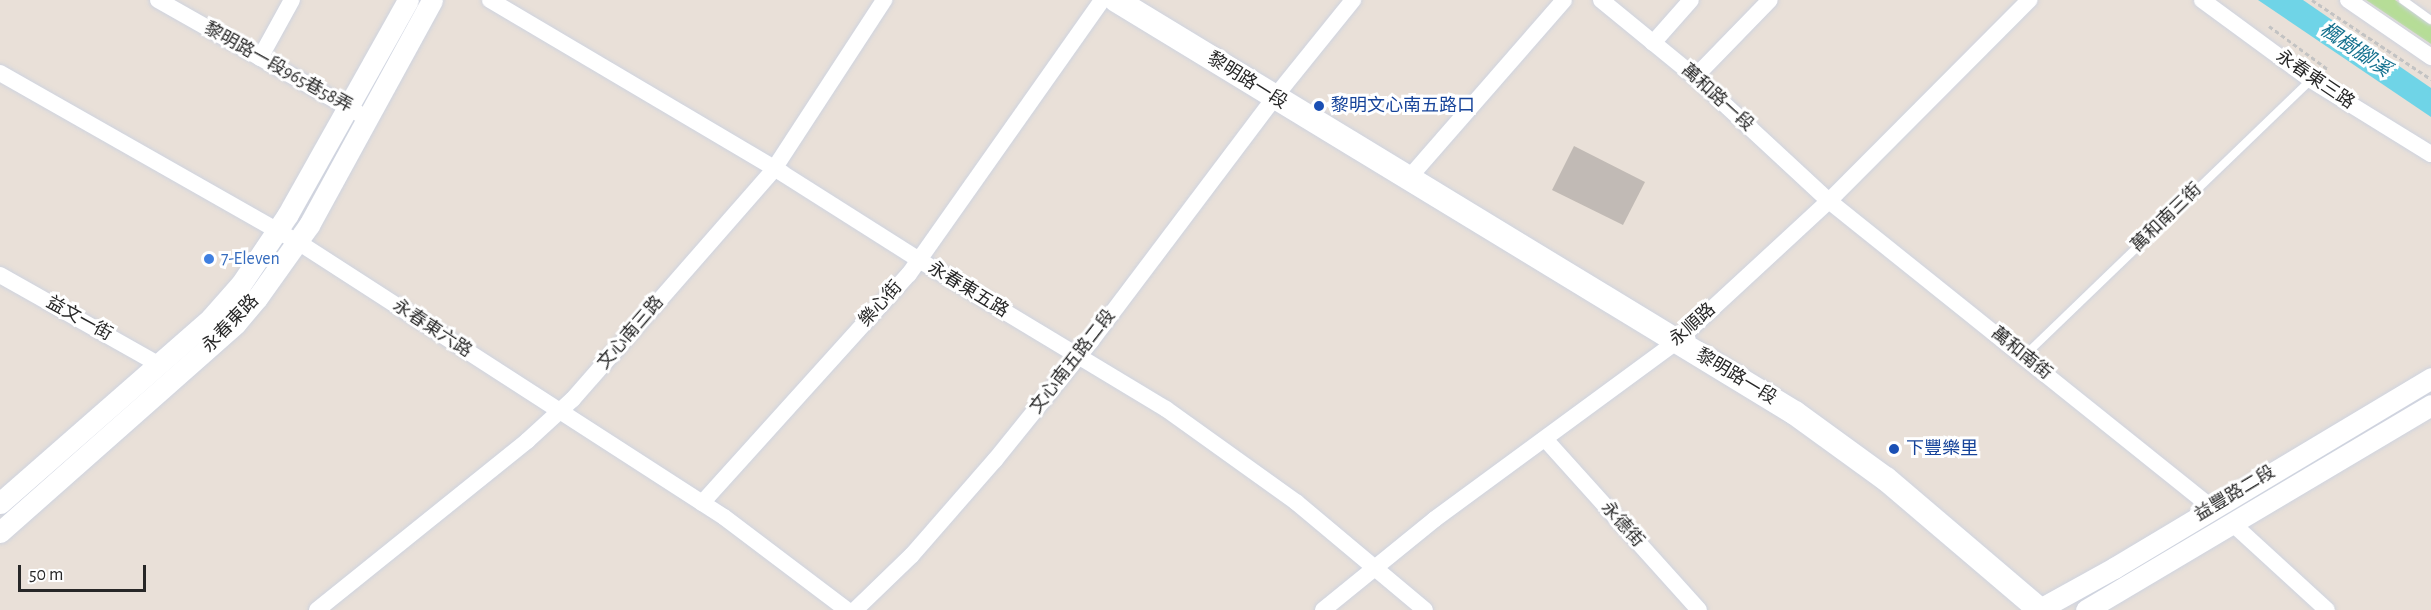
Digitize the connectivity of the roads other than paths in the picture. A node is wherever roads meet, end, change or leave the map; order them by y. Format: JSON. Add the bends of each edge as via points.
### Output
{"nodes":[{"id":1,"x":158,"y":0,"type":"edge"},
{"id":2,"x":292,"y":0,"type":"edge"},
{"id":3,"x":408,"y":0,"type":"edge"},
{"id":4,"x":432,"y":0,"type":"edge"},
{"id":5,"x":490,"y":0,"type":"edge"},
{"id":6,"x":884,"y":0,"type":"edge"},
{"id":7,"x":1102,"y":0,"type":"edge"},
{"id":8,"x":1116,"y":0,"type":"edge"},
{"id":9,"x":1353,"y":0,"type":"edge"},
{"id":10,"x":1564,"y":0,"type":"edge"},
{"id":11,"x":1601,"y":0,"type":"edge"},
{"id":12,"x":1691,"y":0,"type":"edge"},
{"id":13,"x":1770,"y":0,"type":"edge"},
{"id":14,"x":2029,"y":0,"type":"edge"},
{"id":15,"x":2202,"y":0,"type":"edge"},
{"id":16,"x":2348,"y":0,"type":"edge"},
{"id":17,"x":2403,"y":0,"type":"edge"},
{"id":18,"x":2431,"y":20,"type":"edge"},
{"id":19,"x":1653,"y":43,"type":"junction"},
{"id":20,"x":2431,"y":57,"type":"edge"},
{"id":21,"x":260,"y":58,"type":"junction"},
{"id":22,"x":0,"y":73,"type":"edge"},
{"id":23,"x":1695,"y":77,"type":"junction"},
{"id":24,"x":2311,"y":80,"type":"junction"},
{"id":25,"x":1274,"y":98,"type":"junction"},
{"id":26,"x":348,"y":107,"type":"junction"},
{"id":27,"x":368,"y":117,"type":"junction"},
{"id":28,"x":2431,"y":154,"type":"edge"},
{"id":29,"x":774,"y":169,"type":"junction"},
{"id":30,"x":1408,"y":179,"type":"junction"},
{"id":31,"x":1829,"y":201,"type":"junction"},
{"id":32,"x":278,"y":230,"type":"junction"},
{"id":33,"x":298,"y":242,"type":"junction"},
{"id":34,"x":919,"y":260,"type":"junction"},
{"id":35,"x":0,"y":274,"type":"edge"},
{"id":36,"x":1676,"y":342,"type":"junction"},
{"id":37,"x":1078,"y":356,"type":"junction"},
{"id":38,"x":2024,"y":356,"type":"junction"},
{"id":39,"x":158,"y":364,"type":"junction"},
{"id":40,"x":2431,"y":378,"type":"edge"},
{"id":41,"x":2431,"y":405,"type":"edge"},
{"id":42,"x":560,"y":413,"type":"junction"},
{"id":43,"x":1545,"y":439,"type":"junction"},
{"id":44,"x":0,"y":503,"type":"edge"},
{"id":45,"x":702,"y":503,"type":"junction"},
{"id":46,"x":2212,"y":508,"type":"junction"},
{"id":47,"x":2233,"y":524,"type":"junction"},
{"id":48,"x":1,"y":533,"type":"edge"},
{"id":49,"x":1374,"y":566,"type":"junction"},
{"id":50,"x":317,"y":610,"type":"edge"},
{"id":51,"x":847,"y":610,"type":"edge"},
{"id":52,"x":855,"y":610,"type":"edge"},
{"id":53,"x":1323,"y":610,"type":"edge"},
{"id":54,"x":1425,"y":610,"type":"edge"},
{"id":55,"x":1699,"y":610,"type":"edge"},
{"id":56,"x":2039,"y":610,"type":"edge"},
{"id":57,"x":2086,"y":610,"type":"edge"},
{"id":58,"x":2327,"y":610,"type":"edge"}],
"edges":[{"from":1,"to":21,"type":"street","name":"黎明路一段965巷58弄"},
{"from":2,"to":21,"type":"street"},
{"from":3,"to":26,"type":"street","name":"永春東路"},
{"from":4,"to":27,"type":"street","name":"永春東路"},
{"from":5,"to":29,"type":"street","name":"永春東五路"},
{"from":6,"to":29,"type":"street","name":"文心南三路"},
{"from":7,"to":34,"type":"street","name":"樂心街"},
{"from":8,"to":25,"type":"main road","name":"黎明路一段"},
{"from":9,"to":25,"type":"street","name":"文心南五路二段"},
{"from":10,"to":30,"type":"street"},
{"from":11,"to":19,"type":"street","name":"萬和路一段"},
{"from":12,"to":19,"type":"street"},
{"from":13,"to":23,"type":"street"},
{"from":14,"to":31,"type":"street","name":"永順路"},
{"from":15,"to":24,"type":"street","name":"永春東三路"},
{"from":16,"to":20,"type":"street"},
{"from":17,"to":18,"type":"lane"},
{"from":19,"to":23,"type":"street","name":"萬和路一段"},
{"from":21,"to":26,"type":"street","name":"黎明路一段965巷58弄"},
{"from":22,"to":32,"type":"street","name":"永春東六路"},
{"from":23,"to":31,"type":"street","name":"萬和路一段"},
{"from":24,"to":28,"type":"street","name":"永春東三路"},
{"from":24,"to":38,"type":"lane","name":"萬和南三街"},
{"from":25,"to":30,"type":"main road","name":"黎明路一段"},
{"from":25,"to":37,"type":"street","name":"文心南五路二段"},
{"from":26,"to":27,"type":"street","name":"黎明路一段965巷58弄"},
{"from":26,"to":32,"type":"street","name":"永春東路"},
{"from":27,"to":33,"type":"street","name":"永春東路"},
{"from":29,"to":34,"type":"street","name":"永春東五路"},
{"from":29,"to":42,"type":"street","name":"文心南三路"},
{"from":30,"to":36,"type":"main road","name":"黎明路一段"},
{"from":31,"to":36,"type":"street","name":"永順路"},
{"from":31,"to":38,"type":"street","name":"萬和南街"},
{"from":32,"to":33,"type":"street","name":"永春東六路"},
{"from":32,"to":39,"type":"street","name":"永春東路","via":[[218,310]]},
{"from":33,"to":42,"type":"street","name":"永春東六路"},
{"from":33,"to":48,"type":"street","name":"永春東路","via":[[236,323]]},
{"from":34,"to":37,"type":"street","name":"永春東五路"},
{"from":34,"to":45,"type":"street","name":"樂心街"},
{"from":35,"to":39,"type":"street","name":"益文一街"},
{"from":36,"to":43,"type":"street","name":"永順路"},
{"from":36,"to":56,"type":"main road","name":"黎明路一段","via":[[1795,413],[1887,479]]},
{"from":37,"to":49,"type":"street","name":"永春東五路","via":[[1223,448]]},
{"from":37,"to":52,"type":"street","name":"文心南五路二段","via":[[957,506]]},
{"from":38,"to":46,"type":"street","name":"萬和南街"},
{"from":39,"to":44,"type":"street","name":"永春東路"},
{"from":40,"to":46,"type":"street","name":"益豐路二段"},
{"from":41,"to":47,"type":"street","name":"益豐路二段"},
{"from":42,"to":45,"type":"street","name":"永春東六路"},
{"from":42,"to":50,"type":"street","name":"文心南三路"},
{"from":43,"to":49,"type":"street","name":"永順路"},
{"from":43,"to":55,"type":"street","name":"永德街"},
{"from":45,"to":51,"type":"street","name":"永春東六路"},
{"from":46,"to":56,"type":"street","name":"益豐路二段"},
{"from":47,"to":57,"type":"street","name":"益豐路二段"},
{"from":47,"to":58,"type":"street"},
{"from":49,"to":53,"type":"street","name":"永順路"},
{"from":49,"to":54,"type":"street","name":"永春東五路"}]}
